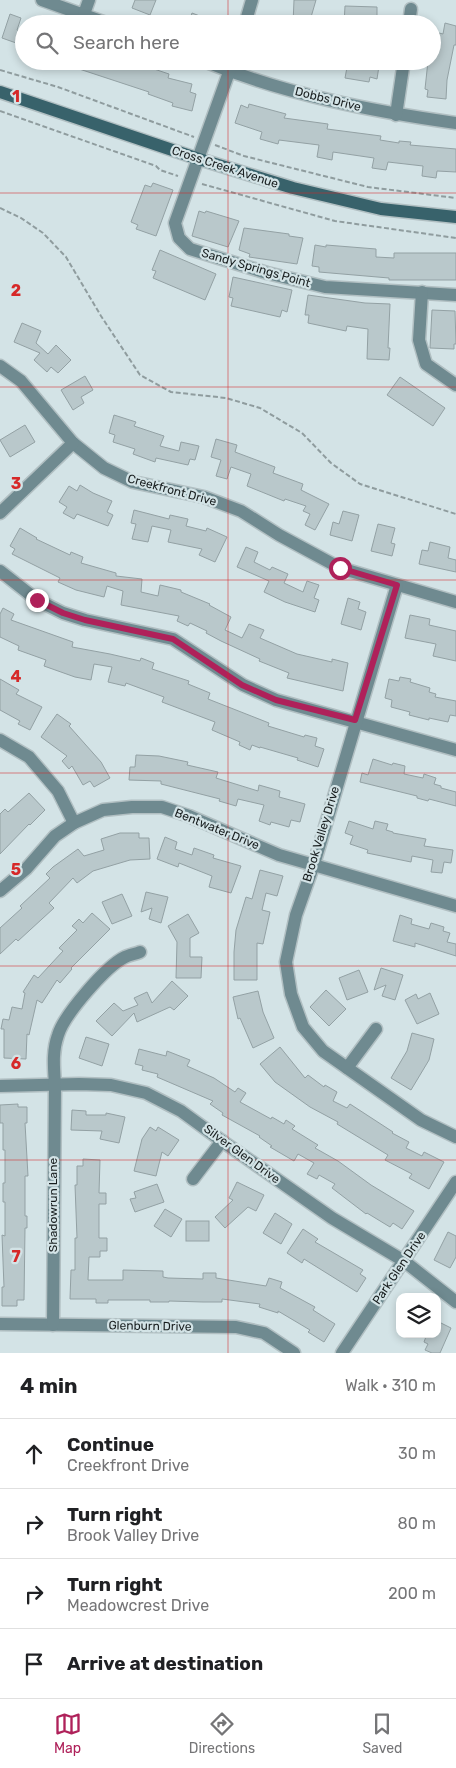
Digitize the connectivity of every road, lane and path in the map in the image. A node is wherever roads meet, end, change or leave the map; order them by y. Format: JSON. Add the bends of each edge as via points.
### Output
{"nodes":[{"id":1,"x":42,"y":0,"type":"edge"},
{"id":2,"x":89,"y":0,"type":"edge"},
{"id":3,"x":252,"y":0,"type":"edge"},
{"id":4,"x":411,"y":9,"type":"dead end"},
{"id":5,"x":84,"y":14,"type":"joint"},
{"id":6,"x":248,"y":15,"type":"edge"},
{"id":7,"x":410,"y":15,"type":"edge"},
{"id":8,"x":0,"y":70,"type":"edge"},
{"id":9,"x":230,"y":70,"type":"edge"},
{"id":10,"x":242,"y":70,"type":"edge"},
{"id":11,"x":403,"y":70,"type":"edge"},
{"id":12,"x":0,"y":92,"type":"edge"},
{"id":13,"x":0,"y":111,"type":"edge"},
{"id":14,"x":396,"y":115,"type":"junction"},
{"id":15,"x":456,"y":123,"type":"edge"},
{"id":16,"x":205,"y":141,"type":"junction"},
{"id":17,"x":198,"y":159,"type":"junction"},
{"id":18,"x":191,"y":180,"type":"junction"},
{"id":19,"x":456,"y":198,"type":"edge"},
{"id":20,"x":0,"y":208,"type":"edge"},
{"id":21,"x":456,"y":217,"type":"edge"},
{"id":22,"x":456,"y":238,"type":"edge"},
{"id":23,"x":422,"y":292,"type":"junction"},
{"id":24,"x":456,"y":296,"type":"edge"},
{"id":25,"x":0,"y":366,"type":"edge"},
{"id":26,"x":456,"y":386,"type":"edge"},
{"id":27,"x":73,"y":443,"type":"junction"},
{"id":28,"x":0,"y":512,"type":"edge"},
{"id":29,"x":456,"y":514,"type":"edge"},
{"id":30,"x":0,"y":571,"type":"edge"},
{"id":31,"x":397,"y":585,"type":"junction"},
{"id":32,"x":456,"y":602,"type":"edge"},
{"id":33,"x":355,"y":720,"type":"junction"},
{"id":34,"x":0,"y":740,"type":"edge"},
{"id":35,"x":456,"y":750,"type":"edge"},
{"id":36,"x":74,"y":823,"type":"junction"},
{"id":37,"x":314,"y":864,"type":"junction"},
{"id":38,"x":0,"y":891,"type":"edge"},
{"id":39,"x":456,"y":906,"type":"edge"},
{"id":40,"x":140,"y":952,"type":"dead end"},
{"id":41,"x":376,"y":1029,"type":"dead end"},
{"id":42,"x":347,"y":1068,"type":"junction"},
{"id":43,"x":54,"y":1085,"type":"junction"},
{"id":44,"x":0,"y":1086,"type":"edge"},
{"id":45,"x":456,"y":1137,"type":"edge"},
{"id":46,"x":222,"y":1141,"type":"junction"},
{"id":47,"x":193,"y":1180,"type":"dead end"},
{"id":48,"x":456,"y":1182,"type":"edge"},
{"id":49,"x":404,"y":1261,"type":"junction"},
{"id":50,"x":456,"y":1302,"type":"edge"},
{"id":51,"x":0,"y":1324,"type":"edge"},
{"id":52,"x":53,"y":1325,"type":"junction"},
{"id":53,"x":294,"y":1353,"type":"edge"},
{"id":54,"x":342,"y":1353,"type":"edge"}],
"edges":[{"from":1,"to":5,"type":"street"},
{"from":2,"to":5,"type":"street"},
{"from":3,"to":6,"type":"street"},
{"from":4,"to":7,"type":"street"},
{"from":8,"to":16,"type":"path","via":[[58,87]]},
{"from":9,"to":16,"type":"street","name":"Sandy Springs Point"},
{"from":10,"to":14,"type":"street","name":"Dobbs Drive","via":[[315,97]]},
{"from":11,"to":14,"type":"street"},
{"from":12,"to":17,"type":"street","name":"Cross Creek Avenue"},
{"from":13,"to":18,"type":"path"},
{"from":14,"to":15,"type":"street","name":"Dobbs Drive"},
{"from":16,"to":17,"type":"street","name":"Sandy Springs Point"},
{"from":16,"to":19,"type":"path","via":[[244,156],[368,187]]},
{"from":17,"to":18,"type":"street","name":"Sandy Springs Point"},
{"from":17,"to":21,"type":"street","name":"Cross Creek Avenue","via":[[293,188],[381,209]]},
{"from":18,"to":22,"type":"path","via":[[335,221]]},
{"from":18,"to":23,"type":"street","name":"Sandy Springs Point","via":[[176,223],[179,238],[190,249],[325,287]]},
{"from":20,"to":29,"type":"path","via":[[43,233],[66,257],[140,375],[171,392],[226,398],[260,408],[302,434],[330,463],[360,484]]},
{"from":23,"to":24,"type":"street","name":"Sandy Springs Point"},
{"from":23,"to":26,"type":"street","via":[[419,340],[426,364]]},
{"from":25,"to":27,"type":"street","name":"Creekfront Drive","via":[[21,381]]},
{"from":27,"to":28,"type":"street"},
{"from":27,"to":31,"type":"street","name":"Creekfront Drive","via":[[104,468],[133,482],[204,496],[241,511],[340,568]]},
{"from":30,"to":33,"type":"street","via":[[37,600],[63,613],[173,639],[242,685],[276,700]]},
{"from":31,"to":32,"type":"street","name":"Creekfront Drive"},
{"from":31,"to":33,"type":"street","name":"Brook Valley Drive"},
{"from":33,"to":35,"type":"street"},
{"from":33,"to":37,"type":"street","name":"Brook Valley Drive"},
{"from":34,"to":36,"type":"street","via":[[29,757],[58,791]]},
{"from":36,"to":37,"type":"street","name":"Bentwater Drive","via":[[103,810],[162,807],[279,855]]},
{"from":36,"to":38,"type":"street","name":"Bentwater Drive","via":[[54,836],[26,869]]},
{"from":37,"to":39,"type":"street","name":"Bentwater Drive"},
{"from":37,"to":42,"type":"street","name":"Brook Valley Drive","via":[[296,916],[286,962],[291,994],[304,1027],[323,1052]]},
{"from":40,"to":43,"type":"street","name":"Shadowrun Lane","via":[[124,957],[71,1010],[58,1034],[53,1056]]},
{"from":41,"to":42,"type":"street"},
{"from":42,"to":45,"type":"street","name":"Brook Valley Drive","via":[[421,1120]]},
{"from":43,"to":44,"type":"street","name":"Silver Glen Drive"},
{"from":43,"to":46,"type":"street","name":"Silver Glen Drive","via":[[111,1085],[146,1093],[182,1111]]},
{"from":43,"to":52,"type":"street","name":"Shadowrun Lane"},
{"from":46,"to":47,"type":"street"},
{"from":46,"to":49,"type":"street","name":"Silver Glen Drive","via":[[332,1218]]},
{"from":48,"to":49,"type":"street","name":"Park Glen Drive"},
{"from":49,"to":50,"type":"street","name":"Silver Glen Drive"},
{"from":49,"to":54,"type":"street","name":"Park Glen Drive"},
{"from":51,"to":52,"type":"street","name":"Glenburn Drive"},
{"from":52,"to":53,"type":"street","name":"Glenburn Drive","via":[[236,1327],[264,1333]]}]}
